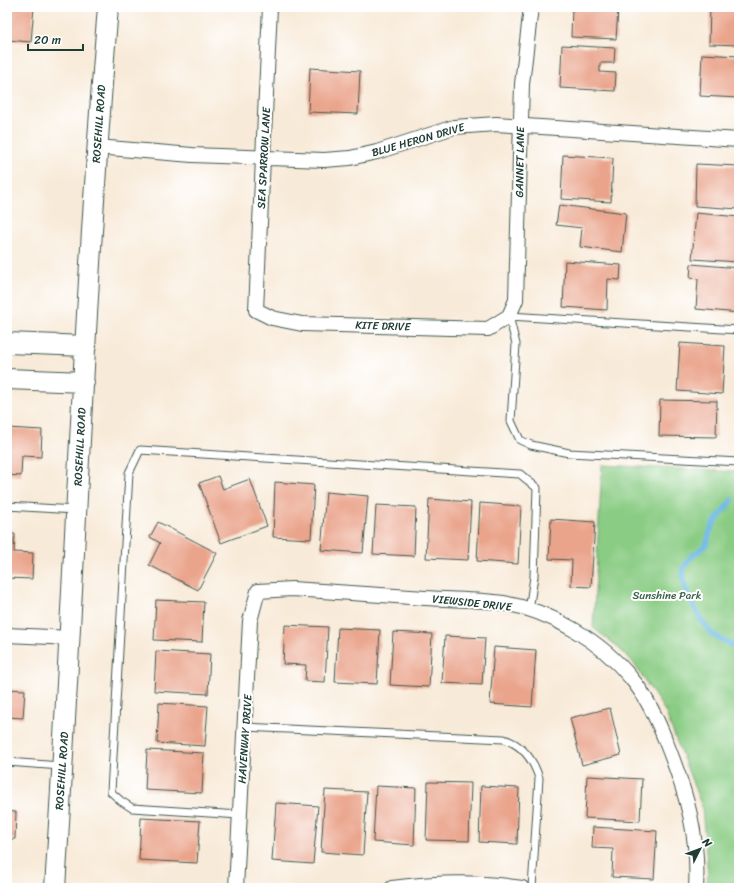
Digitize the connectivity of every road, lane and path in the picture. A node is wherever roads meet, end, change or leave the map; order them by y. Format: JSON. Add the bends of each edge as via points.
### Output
{"nodes":[{"id":1,"x":108,"y":7,"type":"edge"},
{"id":2,"x":270,"y":7,"type":"edge"},
{"id":3,"x":531,"y":7,"type":"edge"},
{"id":4,"x":521,"y":126,"type":"junction"},
{"id":5,"x":739,"y":140,"type":"edge"},
{"id":6,"x":97,"y":147,"type":"junction"},
{"id":7,"x":264,"y":159,"type":"junction"},
{"id":8,"x":256,"y":310,"type":"joint"},
{"id":9,"x":509,"y":316,"type":"junction"},
{"id":10,"x":739,"y":330,"type":"edge"},
{"id":11,"x":7,"y":343,"type":"edge"},
{"id":12,"x":86,"y":346,"type":"junction"},
{"id":13,"x":7,"y":379,"type":"edge"},
{"id":14,"x":84,"y":382,"type":"junction"},
{"id":15,"x":739,"y":462,"type":"edge"},
{"id":16,"x":7,"y":506,"type":"edge"},
{"id":17,"x":77,"y":511,"type":"junction"},
{"id":18,"x":258,"y":591,"type":"joint"},
{"id":19,"x":529,"y":610,"type":"junction"},
{"id":20,"x":7,"y":635,"type":"edge"},
{"id":21,"x":71,"y":638,"type":"junction"},
{"id":22,"x":246,"y":727,"type":"junction"},
{"id":23,"x":7,"y":762,"type":"edge"},
{"id":24,"x":63,"y":766,"type":"junction"},
{"id":25,"x":240,"y":815,"type":"junction"},
{"id":26,"x":55,"y":888,"type":"edge"},
{"id":27,"x":236,"y":888,"type":"edge"},
{"id":28,"x":392,"y":888,"type":"edge"},
{"id":29,"x":522,"y":888,"type":"edge"},
{"id":30,"x":532,"y":888,"type":"edge"},
{"id":31,"x":696,"y":888,"type":"edge"}],
"edges":[{"from":1,"to":6,"type":"street","name":"ROSEHILL ROAD"},
{"from":2,"to":7,"type":"street","name":"SEA SPARROW LANE"},
{"from":3,"to":4,"type":"street","name":"GANNET LANE","via":[[522,84]]},
{"from":4,"to":5,"type":"street","name":"BLUE HERON DRIVE"},
{"from":4,"to":7,"type":"street","name":"BLUE HERON DRIVE","via":[[496,124],[454,127],[350,158]]},
{"from":4,"to":9,"type":"street","name":"GANNET LANE","via":[[516,300]]},
{"from":6,"to":7,"type":"street","name":"BLUE HERON DRIVE"},
{"from":6,"to":12,"type":"street","name":"ROSEHILL ROAD"},
{"from":7,"to":8,"type":"street","name":"SEA SPARROW LANE"},
{"from":8,"to":9,"type":"street","name":"KITE DRIVE","via":[[272,318],[302,324],[488,329]]},
{"from":9,"to":10,"type":"lane"},
{"from":9,"to":15,"type":"lane","via":[[516,344],[511,421],[520,440],[531,445],[569,453]]},
{"from":11,"to":12,"type":"street"},
{"from":12,"to":14,"type":"street","name":"ROSEHILL ROAD"},
{"from":13,"to":14,"type":"street"},
{"from":14,"to":17,"type":"street","name":"ROSEHILL ROAD"},
{"from":16,"to":17,"type":"lane"},
{"from":17,"to":21,"type":"street","name":"ROSEHILL ROAD"},
{"from":18,"to":19,"type":"street","name":"VIEWSIDE DRIVE","via":[[292,590],[496,603]]},
{"from":18,"to":22,"type":"street","name":"HAVENWAY DRIVE","via":[[250,620]]},
{"from":19,"to":25,"type":"lane","via":[[534,577],[537,488],[520,474],[140,450],[129,473],[111,792],[132,808]]},
{"from":19,"to":31,"type":"street","name":"VIEWSIDE DRIVE","via":[[552,618],[598,646],[632,678],[647,700],[666,742],[693,822]]},
{"from":20,"to":21,"type":"street"},
{"from":21,"to":24,"type":"street","name":"ROSEHILL ROAD"},
{"from":22,"to":25,"type":"street","name":"HAVENWAY DRIVE"},
{"from":22,"to":30,"type":"lane","via":[[504,739],[514,742],[534,763],[539,778]]},
{"from":23,"to":24,"type":"lane"},
{"from":24,"to":26,"type":"street","name":"ROSEHILL ROAD"},
{"from":25,"to":27,"type":"street","name":"HAVENWAY DRIVE"},
{"from":28,"to":29,"type":"street","via":[[439,883],[494,884]]}]}
